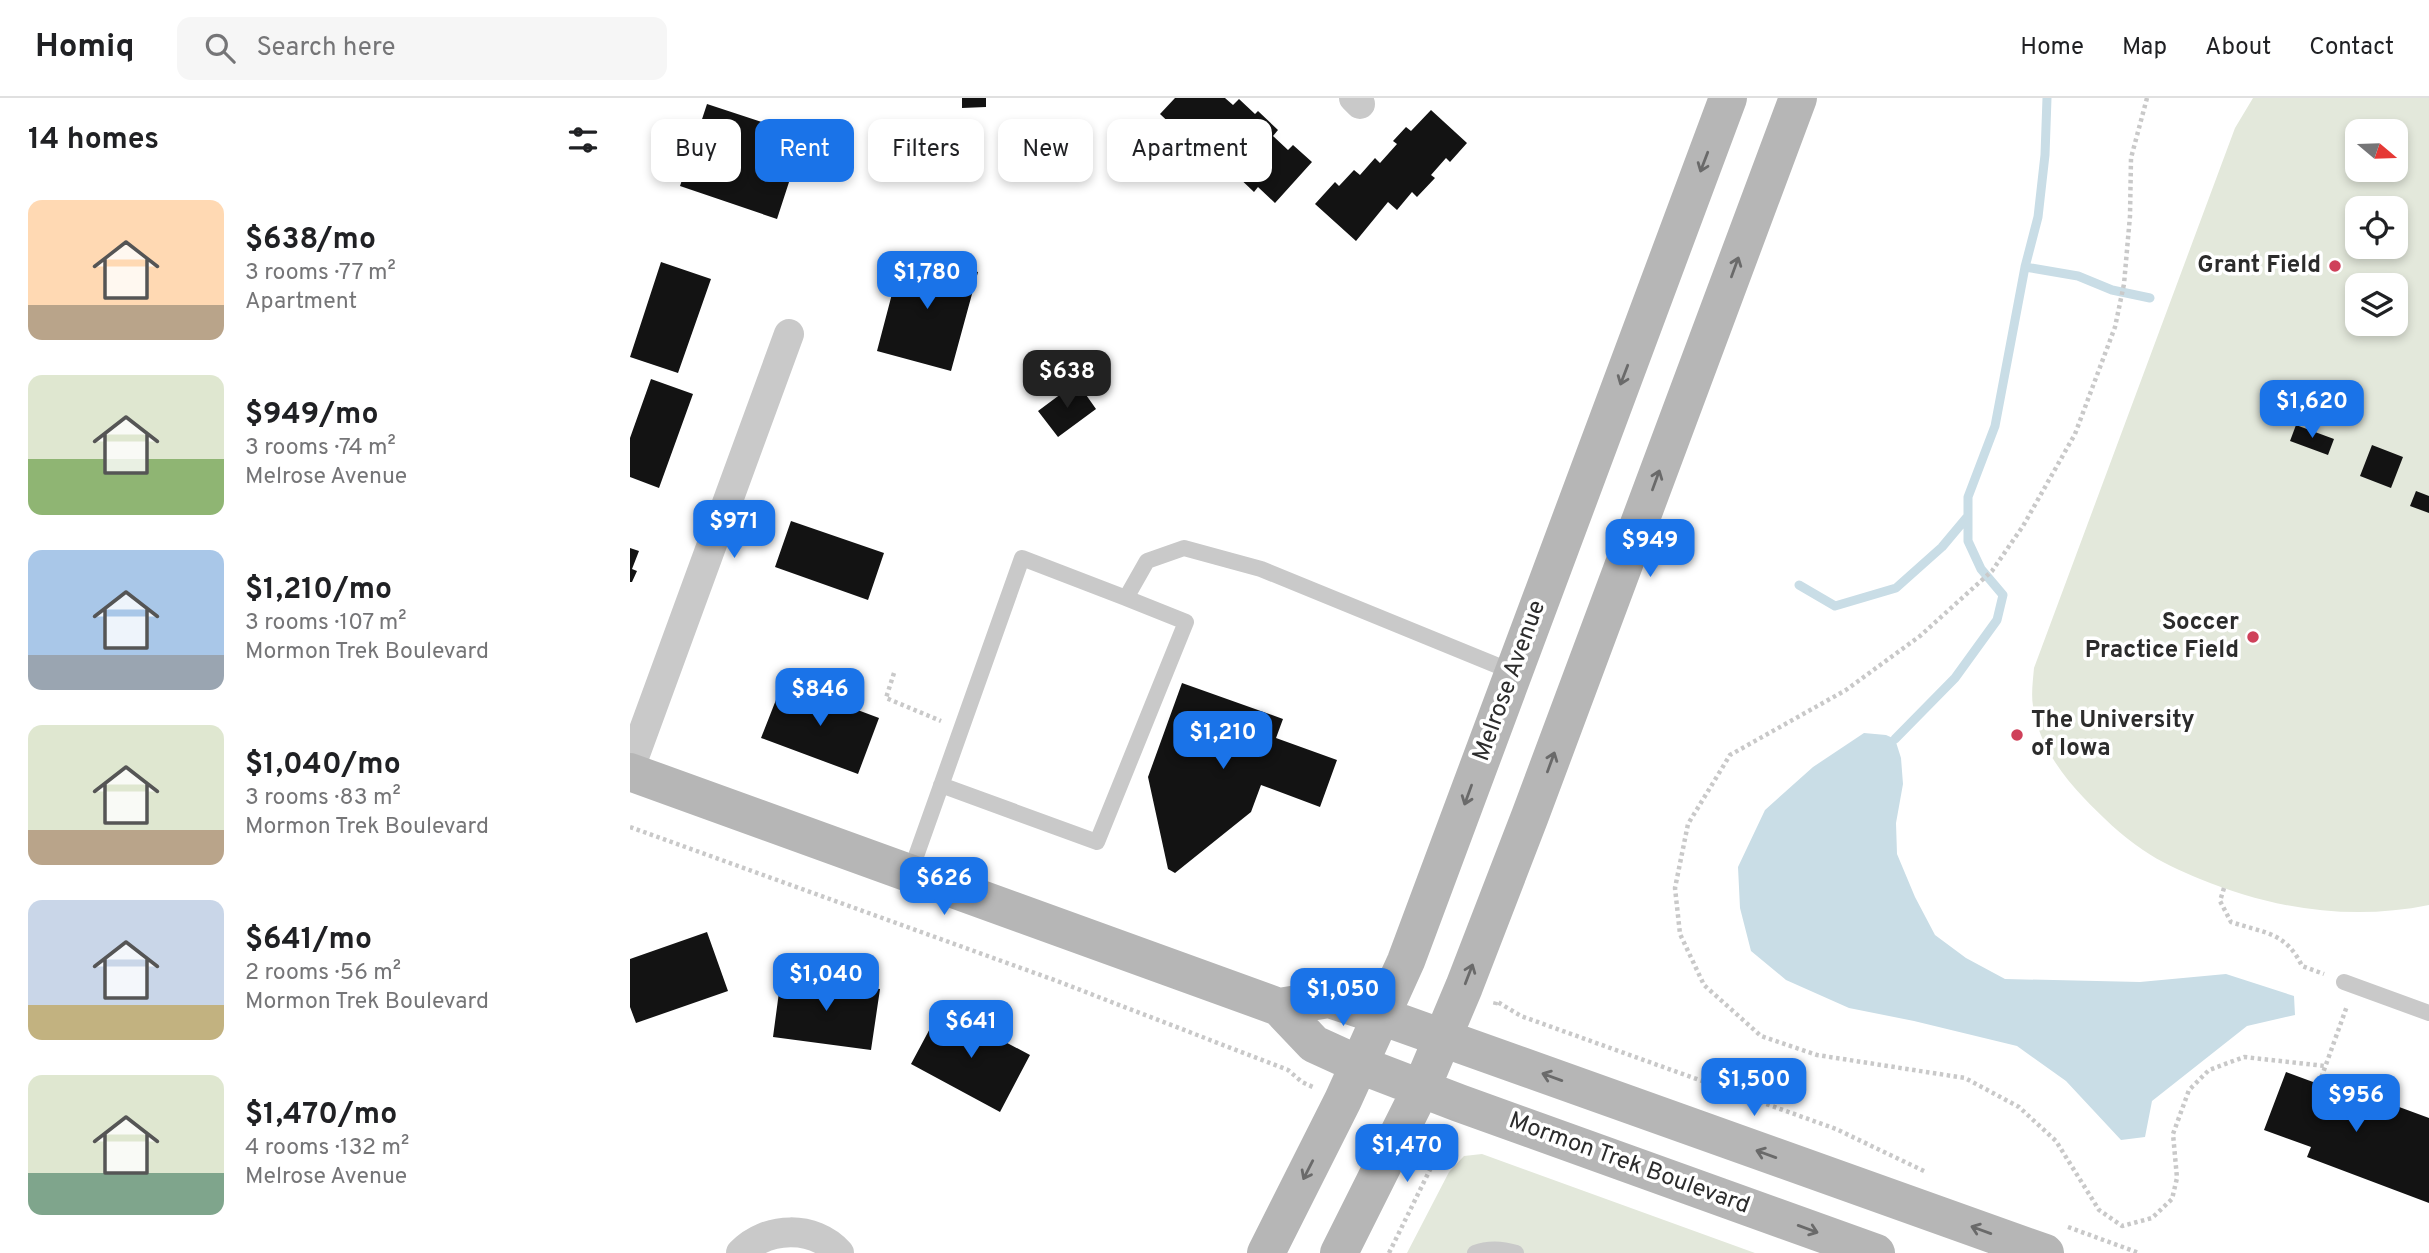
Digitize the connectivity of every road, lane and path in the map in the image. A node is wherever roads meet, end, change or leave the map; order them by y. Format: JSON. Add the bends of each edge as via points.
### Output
{"nodes":[{"id":1,"x":1728,"y":98,"type":"edge"},
{"id":2,"x":1798,"y":98,"type":"edge"},
{"id":3,"x":2147,"y":98,"type":"edge"},
{"id":4,"x":789,"y":334,"type":"dead end"},
{"id":5,"x":1126,"y":598,"type":"junction"},
{"id":6,"x":1513,"y":672,"type":"junction"},
{"id":7,"x":894,"y":673,"type":"dead end"},
{"id":8,"x":961,"y":730,"type":"junction"},
{"id":9,"x":630,"y":770,"type":"edge"},
{"id":10,"x":941,"y":785,"type":"junction"},
{"id":11,"x":630,"y":827,"type":"edge"},
{"id":12,"x":910,"y":873,"type":"junction"},
{"id":13,"x":2224,"y":888,"type":"dead end"},
{"id":14,"x":2349,"y":984,"type":"junction"},
{"id":15,"x":1496,"y":1001,"type":"dead end"},
{"id":16,"x":1279,"y":1007,"type":"junction"},
{"id":17,"x":2429,"y":1013,"type":"edge"},
{"id":18,"x":1381,"y":1016,"type":"junction"},
{"id":19,"x":1443,"y":1037,"type":"junction"},
{"id":20,"x":1360,"y":1065,"type":"junction"},
{"id":21,"x":2325,"y":1066,"type":"junction"},
{"id":22,"x":1302,"y":1082,"type":"dead end"},
{"id":23,"x":2319,"y":1084,"type":"dead end"},
{"id":24,"x":1421,"y":1089,"type":"junction"},
{"id":25,"x":1444,"y":1143,"type":"dead end"},
{"id":26,"x":1938,"y":1178,"type":"dead end"},
{"id":27,"x":2055,"y":1240,"type":"edge"},
{"id":28,"x":741,"y":1253,"type":"edge"},
{"id":29,"x":839,"y":1253,"type":"edge"},
{"id":30,"x":1266,"y":1253,"type":"edge"},
{"id":31,"x":1339,"y":1253,"type":"edge"},
{"id":32,"x":1389,"y":1253,"type":"edge"},
{"id":33,"x":1475,"y":1253,"type":"edge"},
{"id":34,"x":1516,"y":1253,"type":"edge"},
{"id":35,"x":1876,"y":1253,"type":"edge"},
{"id":36,"x":2139,"y":1253,"type":"edge"}],
"edges":[{"from":1,"to":6,"type":"main road","name":"Melrose Avenue","one_way":true},
{"from":19,"to":2,"type":"main road","one_way":true},
{"from":3,"to":21,"type":"path","via":[[2132,158],[2124,284],[2115,327],[2075,435],[1992,571],[1920,636],[1846,690],[1730,755],[1688,824],[1675,888],[1680,934],[1704,985],[1761,1036],[1816,1055],[1965,1078],[2019,1107],[2056,1141],[2099,1210],[2122,1226],[2152,1218],[2172,1199],[2177,1178],[2173,1134],[2189,1090],[2210,1070],[2244,1056]]},
{"from":4,"to":9,"type":"street"},
{"from":5,"to":6,"type":"lane","via":[[1147,561],[1184,548],[1261,569]]},
{"from":5,"to":8,"type":"lane","via":[[1022,558]]},
{"from":5,"to":10,"type":"lane","via":[[1186,622],[1097,842]]},
{"from":6,"to":18,"type":"main road","name":"Melrose Avenue","one_way":true,"via":[[1440,873]]},
{"from":7,"to":8,"type":"path","via":[[886,698]]},
{"from":8,"to":10,"type":"lane"},
{"from":9,"to":12,"type":"main road","name":"Mormon Trek Boulevard"},
{"from":10,"to":12,"type":"lane"},
{"from":11,"to":22,"type":"path","via":[[1057,981],[1288,1070]]},
{"from":12,"to":16,"type":"main road","name":"Mormon Trek Boulevard"},
{"from":13,"to":14,"type":"path","via":[[2220,901],[2231,922],[2283,939],[2302,966]]},
{"from":14,"to":17,"type":"lane"},
{"from":14,"to":21,"type":"path"},
{"from":15,"to":26,"type":"path","via":[[1521,1016],[1836,1129]]},
{"from":16,"to":18,"type":"main road","name":"Mormon Trek Boulevard","via":[[1329,999]]},
{"from":16,"to":20,"type":"main road","name":"Mormon Trek Boulevard","via":[[1314,1044]]},
{"from":18,"to":19,"type":"main road","name":"Mormon Trek Boulevard"},
{"from":18,"to":20,"type":"main road","name":"Melrose Avenue"},
{"from":19,"to":24,"type":"main road"},
{"from":27,"to":19,"type":"main road","name":"Mormon Trek Boulevard","one_way":true},
{"from":20,"to":24,"type":"main road","name":"Mormon Trek Boulevard"},
{"from":20,"to":30,"type":"main road","name":"Melrose Avenue","one_way":true},
{"from":21,"to":23,"type":"path"},
{"from":24,"to":31,"type":"main road"},
{"from":24,"to":35,"type":"main road","name":"Mormon Trek Boulevard","one_way":true},
{"from":25,"to":32,"type":"path"},
{"from":27,"to":36,"type":"path"},
{"from":28,"to":29,"type":"street","via":[[771,1235],[797,1232],[818,1238]]},
{"from":33,"to":34,"type":"lane"}]}
